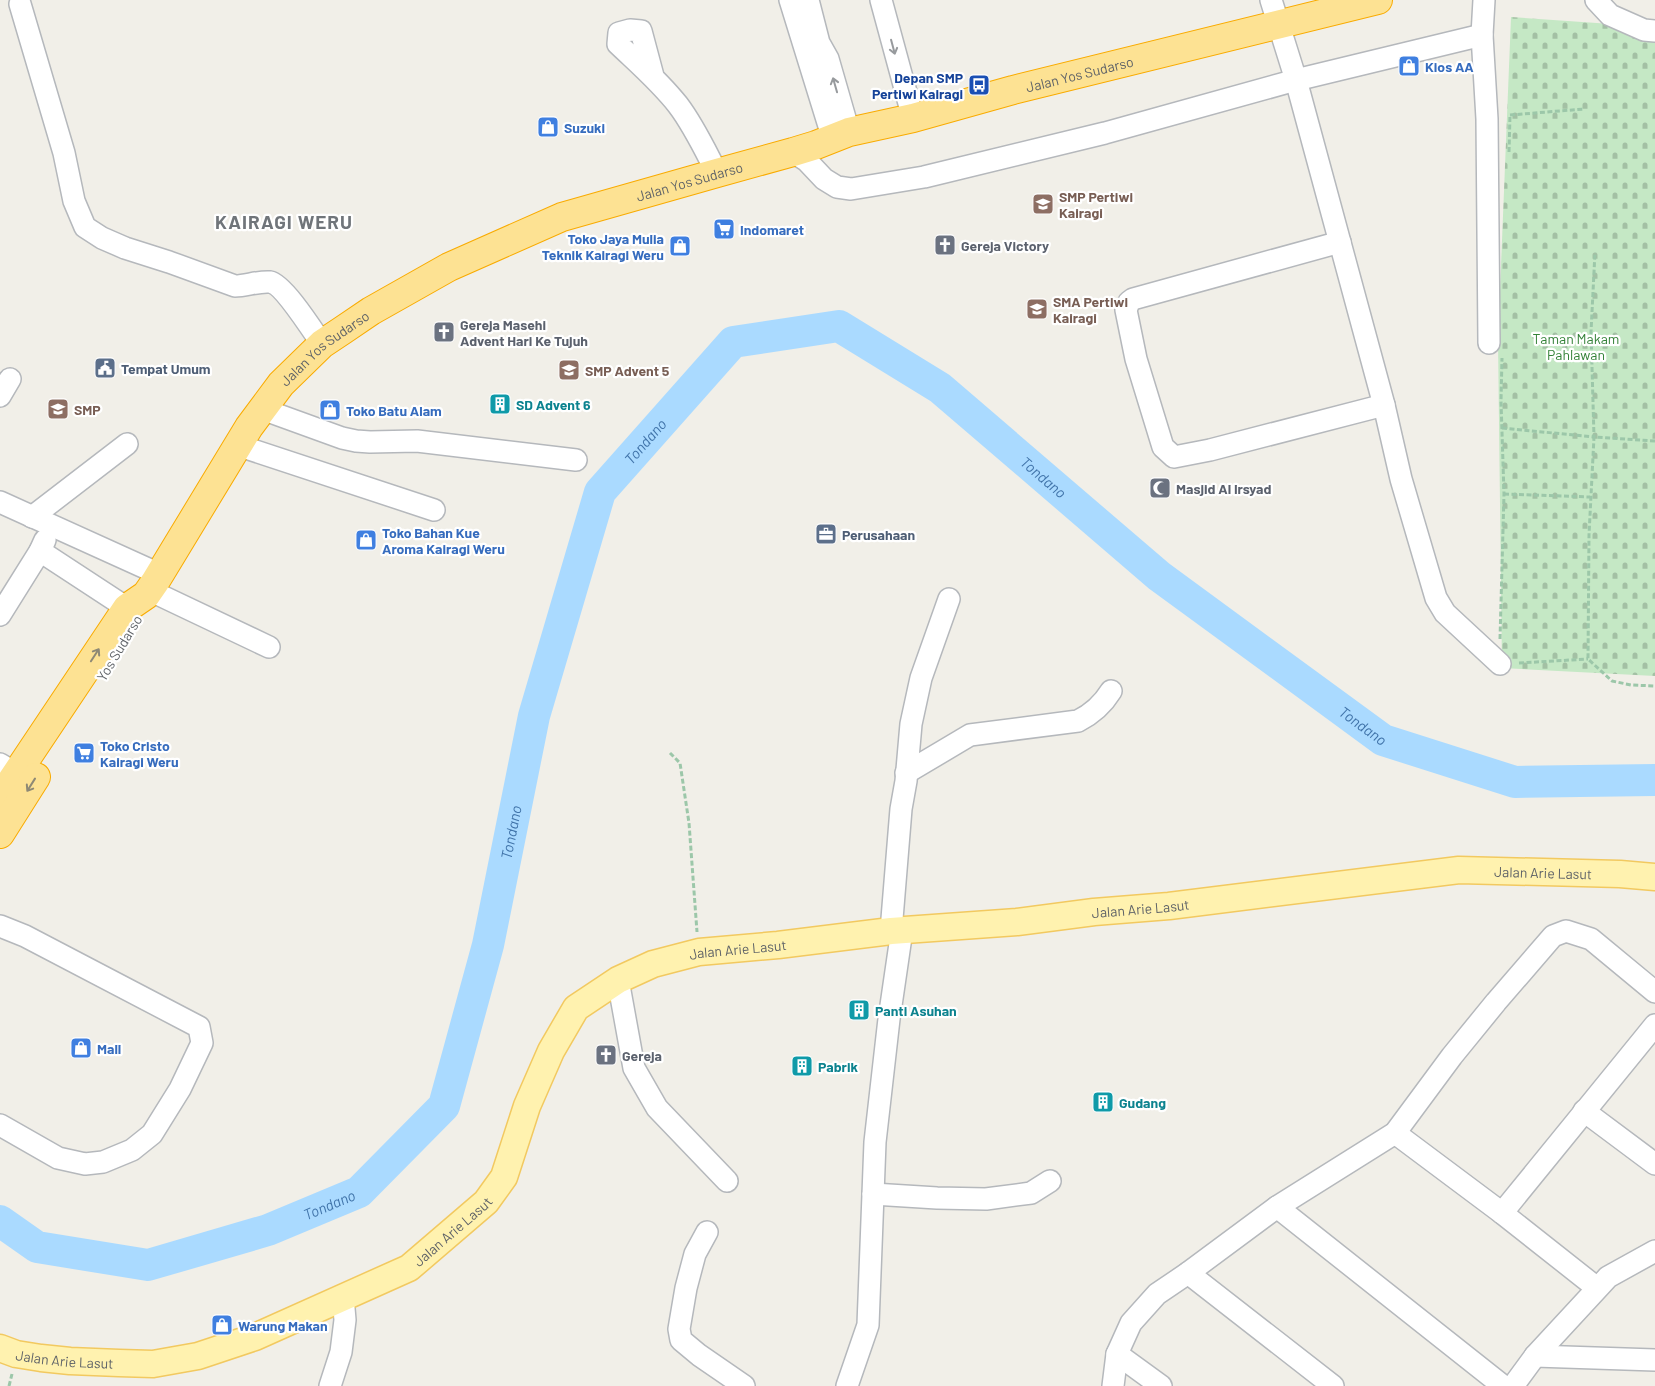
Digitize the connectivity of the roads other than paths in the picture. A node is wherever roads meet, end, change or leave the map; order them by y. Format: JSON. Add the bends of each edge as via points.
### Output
{"nodes":[{"id":1,"x":790,"y":0,"type":"edge"},
{"id":2,"x":808,"y":0,"type":"edge"},
{"id":3,"x":881,"y":0,"type":"edge"},
{"id":4,"x":1378,"y":0,"type":"edge"},
{"id":5,"x":1484,"y":0,"type":"edge"},
{"id":6,"x":1596,"y":0,"type":"edge"},
{"id":7,"x":20,"y":4,"type":"dead end"},
{"id":8,"x":1275,"y":13,"type":"edge"},
{"id":9,"x":1655,"y":31,"type":"edge"},
{"id":10,"x":1482,"y":35,"type":"junction"},
{"id":11,"x":653,"y":76,"type":"dead end"},
{"id":12,"x":1296,"y":80,"type":"junction"},
{"id":13,"x":913,"y":118,"type":"junction"},
{"id":14,"x":841,"y":136,"type":"junction"},
{"id":15,"x":794,"y":152,"type":"junction"},
{"id":16,"x":717,"y":172,"type":"junction"},
{"id":17,"x":1340,"y":242,"type":"junction"},
{"id":18,"x":322,"y":344,"type":"junction"},
{"id":19,"x":1496,"y":348,"type":"road end"},
{"id":20,"x":1384,"y":405,"type":"junction"},
{"id":21,"x":262,"y":409,"type":"junction"},
{"id":22,"x":127,"y":444,"type":"dead end"},
{"id":23,"x":237,"y":445,"type":"junction"},
{"id":24,"x":576,"y":460,"type":"dead end"},
{"id":25,"x":0,"y":502,"type":"edge"},
{"id":26,"x":434,"y":510,"type":"dead end"},
{"id":27,"x":32,"y":517,"type":"junction"},
{"id":28,"x":52,"y":526,"type":"junction"},
{"id":29,"x":40,"y":551,"type":"junction"},
{"id":30,"x":145,"y":592,"type":"junction"},
{"id":31,"x":949,"y":599,"type":"dead end"},
{"id":32,"x":0,"y":615,"type":"edge"},
{"id":33,"x":269,"y":647,"type":"dead end"},
{"id":34,"x":1500,"y":664,"type":"road end"},
{"id":35,"x":1111,"y":691,"type":"dead end"},
{"id":36,"x":9,"y":769,"type":"edge"},
{"id":37,"x":906,"y":773,"type":"junction"},
{"id":38,"x":0,"y":798,"type":"edge"},
{"id":39,"x":0,"y":834,"type":"edge"},
{"id":40,"x":1655,"y":878,"type":"edge"},
{"id":41,"x":0,"y":926,"type":"edge"},
{"id":42,"x":896,"y":931,"type":"junction"},
{"id":43,"x":618,"y":980,"type":"junction"},
{"id":44,"x":1655,"y":992,"type":"edge"},
{"id":45,"x":1655,"y":1025,"type":"edge"},
{"id":46,"x":1584,"y":1111,"type":"junction"},
{"id":47,"x":0,"y":1125,"type":"edge"},
{"id":48,"x":1395,"y":1133,"type":"junction"},
{"id":49,"x":1655,"y":1164,"type":"edge"},
{"id":50,"x":727,"y":1181,"type":"dead end"},
{"id":51,"x":1050,"y":1181,"type":"dead end"},
{"id":52,"x":873,"y":1194,"type":"junction"},
{"id":53,"x":1277,"y":1207,"type":"junction"},
{"id":54,"x":1502,"y":1214,"type":"junction"},
{"id":55,"x":707,"y":1232,"type":"dead end"},
{"id":56,"x":1655,"y":1250,"type":"edge"},
{"id":57,"x":1188,"y":1273,"type":"junction"},
{"id":58,"x":1597,"y":1288,"type":"junction"},
{"id":59,"x":343,"y":1297,"type":"junction"},
{"id":60,"x":0,"y":1348,"type":"edge"},
{"id":61,"x":1117,"y":1354,"type":"junction"},
{"id":62,"x":1535,"y":1356,"type":"junction"},
{"id":63,"x":1655,"y":1360,"type":"edge"},
{"id":64,"x":330,"y":1386,"type":"edge"},
{"id":65,"x":744,"y":1386,"type":"edge"},
{"id":66,"x":847,"y":1386,"type":"edge"},
{"id":67,"x":1113,"y":1386,"type":"edge"},
{"id":68,"x":1161,"y":1386,"type":"edge"},
{"id":69,"x":1333,"y":1386,"type":"edge"},
{"id":70,"x":1503,"y":1386,"type":"edge"},
{"id":71,"x":1513,"y":1386,"type":"edge"}],
"edges":[{"from":1,"to":14,"type":"street"},
{"from":14,"to":2,"type":"street","one_way":true,"via":[[828,59],[819,43]]},
{"from":3,"to":13,"type":"street","one_way":true},
{"from":4,"to":8,"type":"highway","name":"Jalan Yos Sudarso"},
{"from":5,"to":10,"type":"street"},
{"from":6,"to":9,"type":"street","via":[[1610,16],[1644,30]]},
{"from":7,"to":18,"type":"street","via":[[64,153],[74,201],[85,227],[125,248],[235,286],[272,282],[282,289]]},
{"from":8,"to":12,"type":"street"},
{"from":8,"to":13,"type":"highway","name":"Jalan Yos Sudarso"},
{"from":10,"to":12,"type":"street"},
{"from":10,"to":19,"type":"street"},
{"from":11,"to":16,"type":"street","via":[[696,133]]},
{"from":12,"to":15,"type":"street","via":[[1105,133],[924,177],[851,189],[837,187],[824,179]]},
{"from":12,"to":17,"type":"street"},
{"from":13,"to":14,"type":"highway","name":"Jalan Yos Sudarso"},
{"from":14,"to":15,"type":"highway","name":"Jalan Yos Sudarso"},
{"from":15,"to":16,"type":"highway","name":"Jalan Yos Sudarso"},
{"from":16,"to":18,"type":"highway","name":"Jalan Yos Sudarso","via":[[562,218],[449,266]]},
{"from":17,"to":20,"type":"street"},
{"from":17,"to":20,"type":"street","via":[[1133,299],[1126,310],[1136,359],[1163,447],[1174,457]]},
{"from":18,"to":21,"type":"highway","name":"Jalan Yos Sudarso","via":[[281,384]]},
{"from":20,"to":34,"type":"street","via":[[1401,478],[1436,598],[1445,613]]},
{"from":21,"to":23,"type":"highway","name":"Jalan Yos Sudarso"},
{"from":21,"to":24,"type":"street","via":[[356,441],[417,441]]},
{"from":22,"to":27,"type":"street"},
{"from":23,"to":26,"type":"street"},
{"from":23,"to":30,"type":"highway","name":"Jalan Yos Sudarso"},
{"from":25,"to":27,"type":"street"},
{"from":27,"to":28,"type":"street"},
{"from":28,"to":29,"type":"street"},
{"from":28,"to":30,"type":"street"},
{"from":29,"to":30,"type":"street"},
{"from":29,"to":32,"type":"street"},
{"from":30,"to":33,"type":"street"},
{"from":36,"to":30,"type":"highway","name":"Yos Sudarso","one_way":true},
{"from":30,"to":39,"type":"highway","name":"Yos Sudarso","one_way":true,"via":[[141,616],[124,646],[68,726]]},
{"from":31,"to":37,"type":"street","via":[[921,678],[911,724]]},
{"from":35,"to":37,"type":"street","via":[[1098,708],[1078,721],[970,735]]},
{"from":36,"to":38,"type":"highway","name":"Yos Sudarso"},
{"from":37,"to":42,"type":"street","via":[[901,809]]},
{"from":40,"to":42,"type":"main road","name":"Jalan Arie Lasut","via":[[1620,874],[1459,870],[1195,904]]},
{"from":41,"to":47,"type":"street","via":[[25,936],[199,1028],[202,1043],[180,1089],[152,1134],[132,1150],[103,1162],[85,1164],[58,1158]]},
{"from":42,"to":43,"type":"main road","name":"Jalan Arie Lasut","via":[[699,952],[653,964]]},
{"from":42,"to":52,"type":"street","via":[[875,1142]]},
{"from":43,"to":50,"type":"street","via":[[634,1068],[657,1108]]},
{"from":43,"to":59,"type":"main road","name":"Jalan Arie Lasut","via":[[576,1008],[551,1051],[527,1106],[504,1177],[486,1202],[409,1268]]},
{"from":44,"to":48,"type":"street","via":[[1591,939],[1566,931],[1553,936],[1452,1056]]},
{"from":45,"to":46,"type":"street"},
{"from":46,"to":49,"type":"street"},
{"from":46,"to":54,"type":"street"},
{"from":48,"to":53,"type":"street"},
{"from":48,"to":54,"type":"street"},
{"from":51,"to":52,"type":"street","via":[[1031,1193],[986,1199]]},
{"from":52,"to":66,"type":"street","via":[[868,1325]]},
{"from":53,"to":57,"type":"street"},
{"from":53,"to":70,"type":"street"},
{"from":54,"to":58,"type":"street"},
{"from":55,"to":65,"type":"street","via":[[695,1254],[688,1280],[679,1329],[681,1340]]},
{"from":56,"to":58,"type":"street","via":[[1608,1277]]},
{"from":57,"to":61,"type":"street","via":[[1157,1294],[1131,1323]]},
{"from":57,"to":69,"type":"street"},
{"from":58,"to":62,"type":"street"},
{"from":59,"to":60,"type":"main road","name":"Jalan Arie Lasut","via":[[255,1337],[198,1356],[153,1364],[61,1360],[16,1354]]},
{"from":59,"to":64,"type":"street","via":[[345,1320],[341,1352]]},
{"from":61,"to":67,"type":"street"},
{"from":61,"to":68,"type":"street"},
{"from":62,"to":63,"type":"street"},
{"from":62,"to":71,"type":"street"}]}
